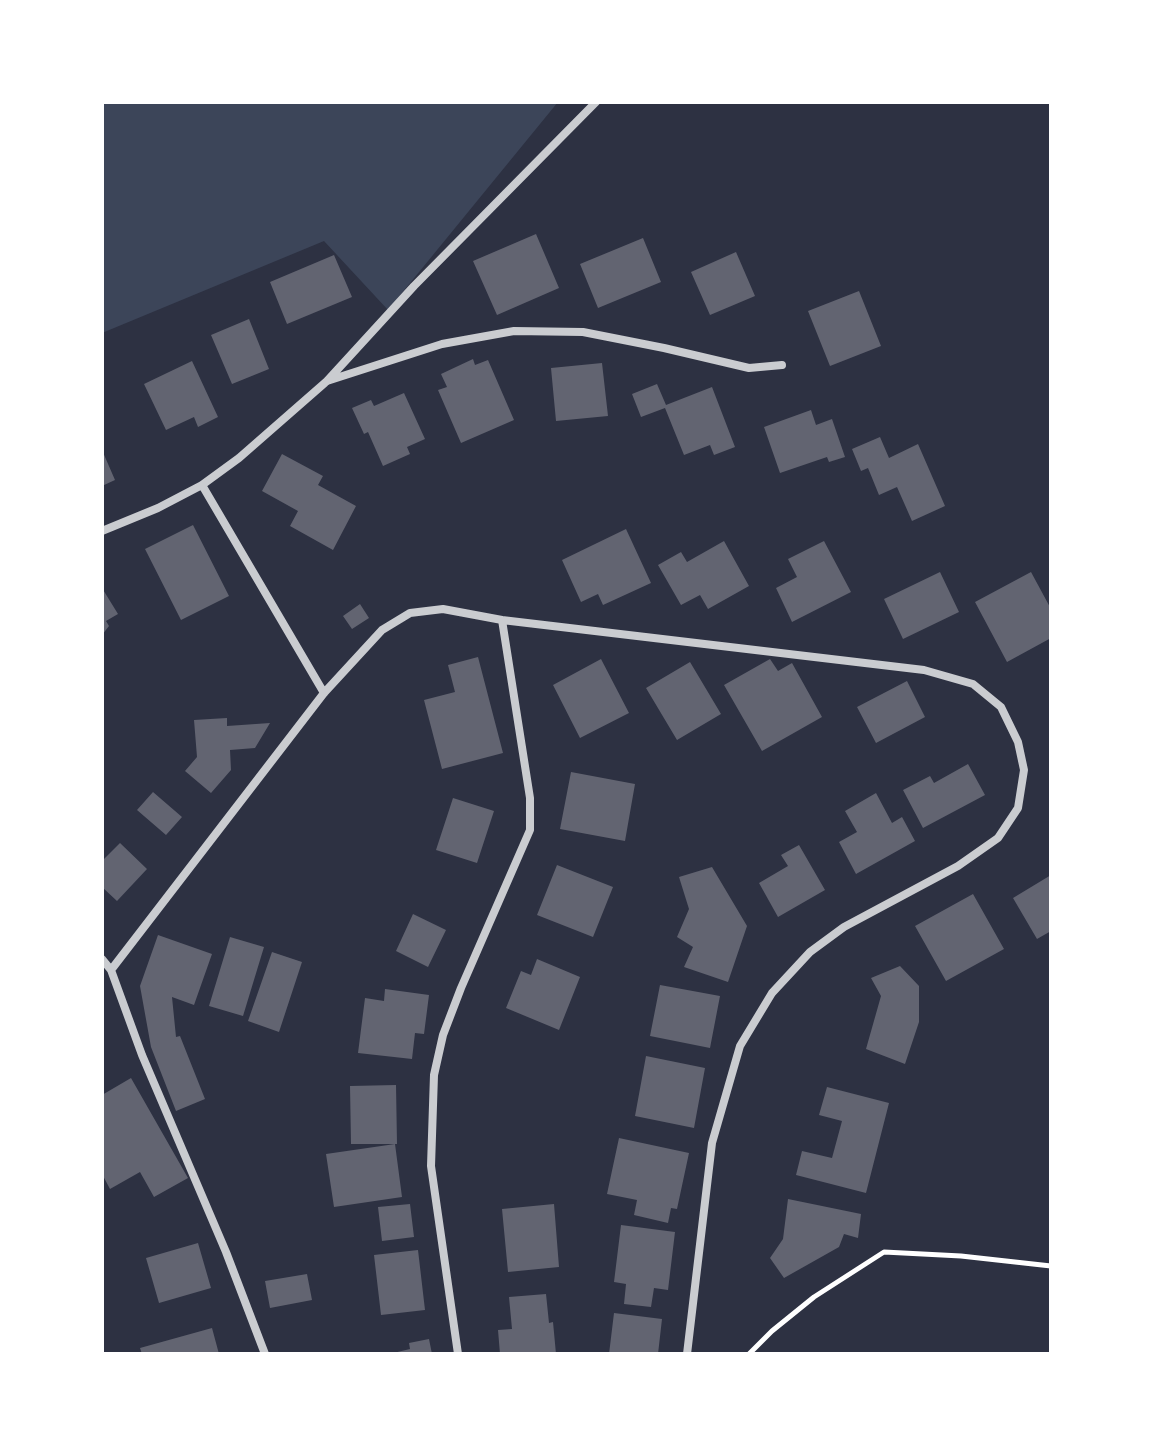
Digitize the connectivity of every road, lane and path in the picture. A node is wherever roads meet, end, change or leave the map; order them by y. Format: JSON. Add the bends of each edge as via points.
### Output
{"nodes":[{"id":1,"x":596,"y":102,"type":"edge"},
{"id":2,"x":782,"y":365,"type":"dead end"},
{"id":3,"x":327,"y":381,"type":"junction"},
{"id":4,"x":202,"y":485,"type":"junction"},
{"id":5,"x":102,"y":531,"type":"edge"},
{"id":6,"x":502,"y":620,"type":"junction"},
{"id":7,"x":324,"y":693,"type":"junction"},
{"id":8,"x":102,"y":959,"type":"edge"},
{"id":9,"x":111,"y":970,"type":"junction"},
{"id":10,"x":1051,"y":1266,"type":"edge"},
{"id":11,"x":265,"y":1354,"type":"edge"},
{"id":12,"x":458,"y":1354,"type":"edge"},
{"id":13,"x":687,"y":1354,"type":"edge"},
{"id":14,"x":749,"y":1354,"type":"edge"}],
"edges":[{"from":1,"to":3,"type":"street"},
{"from":2,"to":3,"type":"street","via":[[749,368],[583,332],[514,331],[442,344]]},
{"from":3,"to":4,"type":"street"},
{"from":4,"to":5,"type":"street"},
{"from":4,"to":7,"type":"street"},
{"from":6,"to":7,"type":"street","via":[[443,609],[410,613],[382,630]]},
{"from":6,"to":12,"type":"street","via":[[530,798],[530,830],[461,988],[434,1075],[431,1166]]},
{"from":6,"to":13,"type":"street","via":[[924,670],[973,684],[1001,707],[1018,742],[1024,770],[1018,808],[998,838],[810,952],[772,993],[740,1046],[712,1143]]},
{"from":7,"to":9,"type":"street"},
{"from":8,"to":9,"type":"street"},
{"from":9,"to":11,"type":"street"},
{"from":10,"to":14,"type":"path","via":[[884,1252],[814,1297]]}]}
